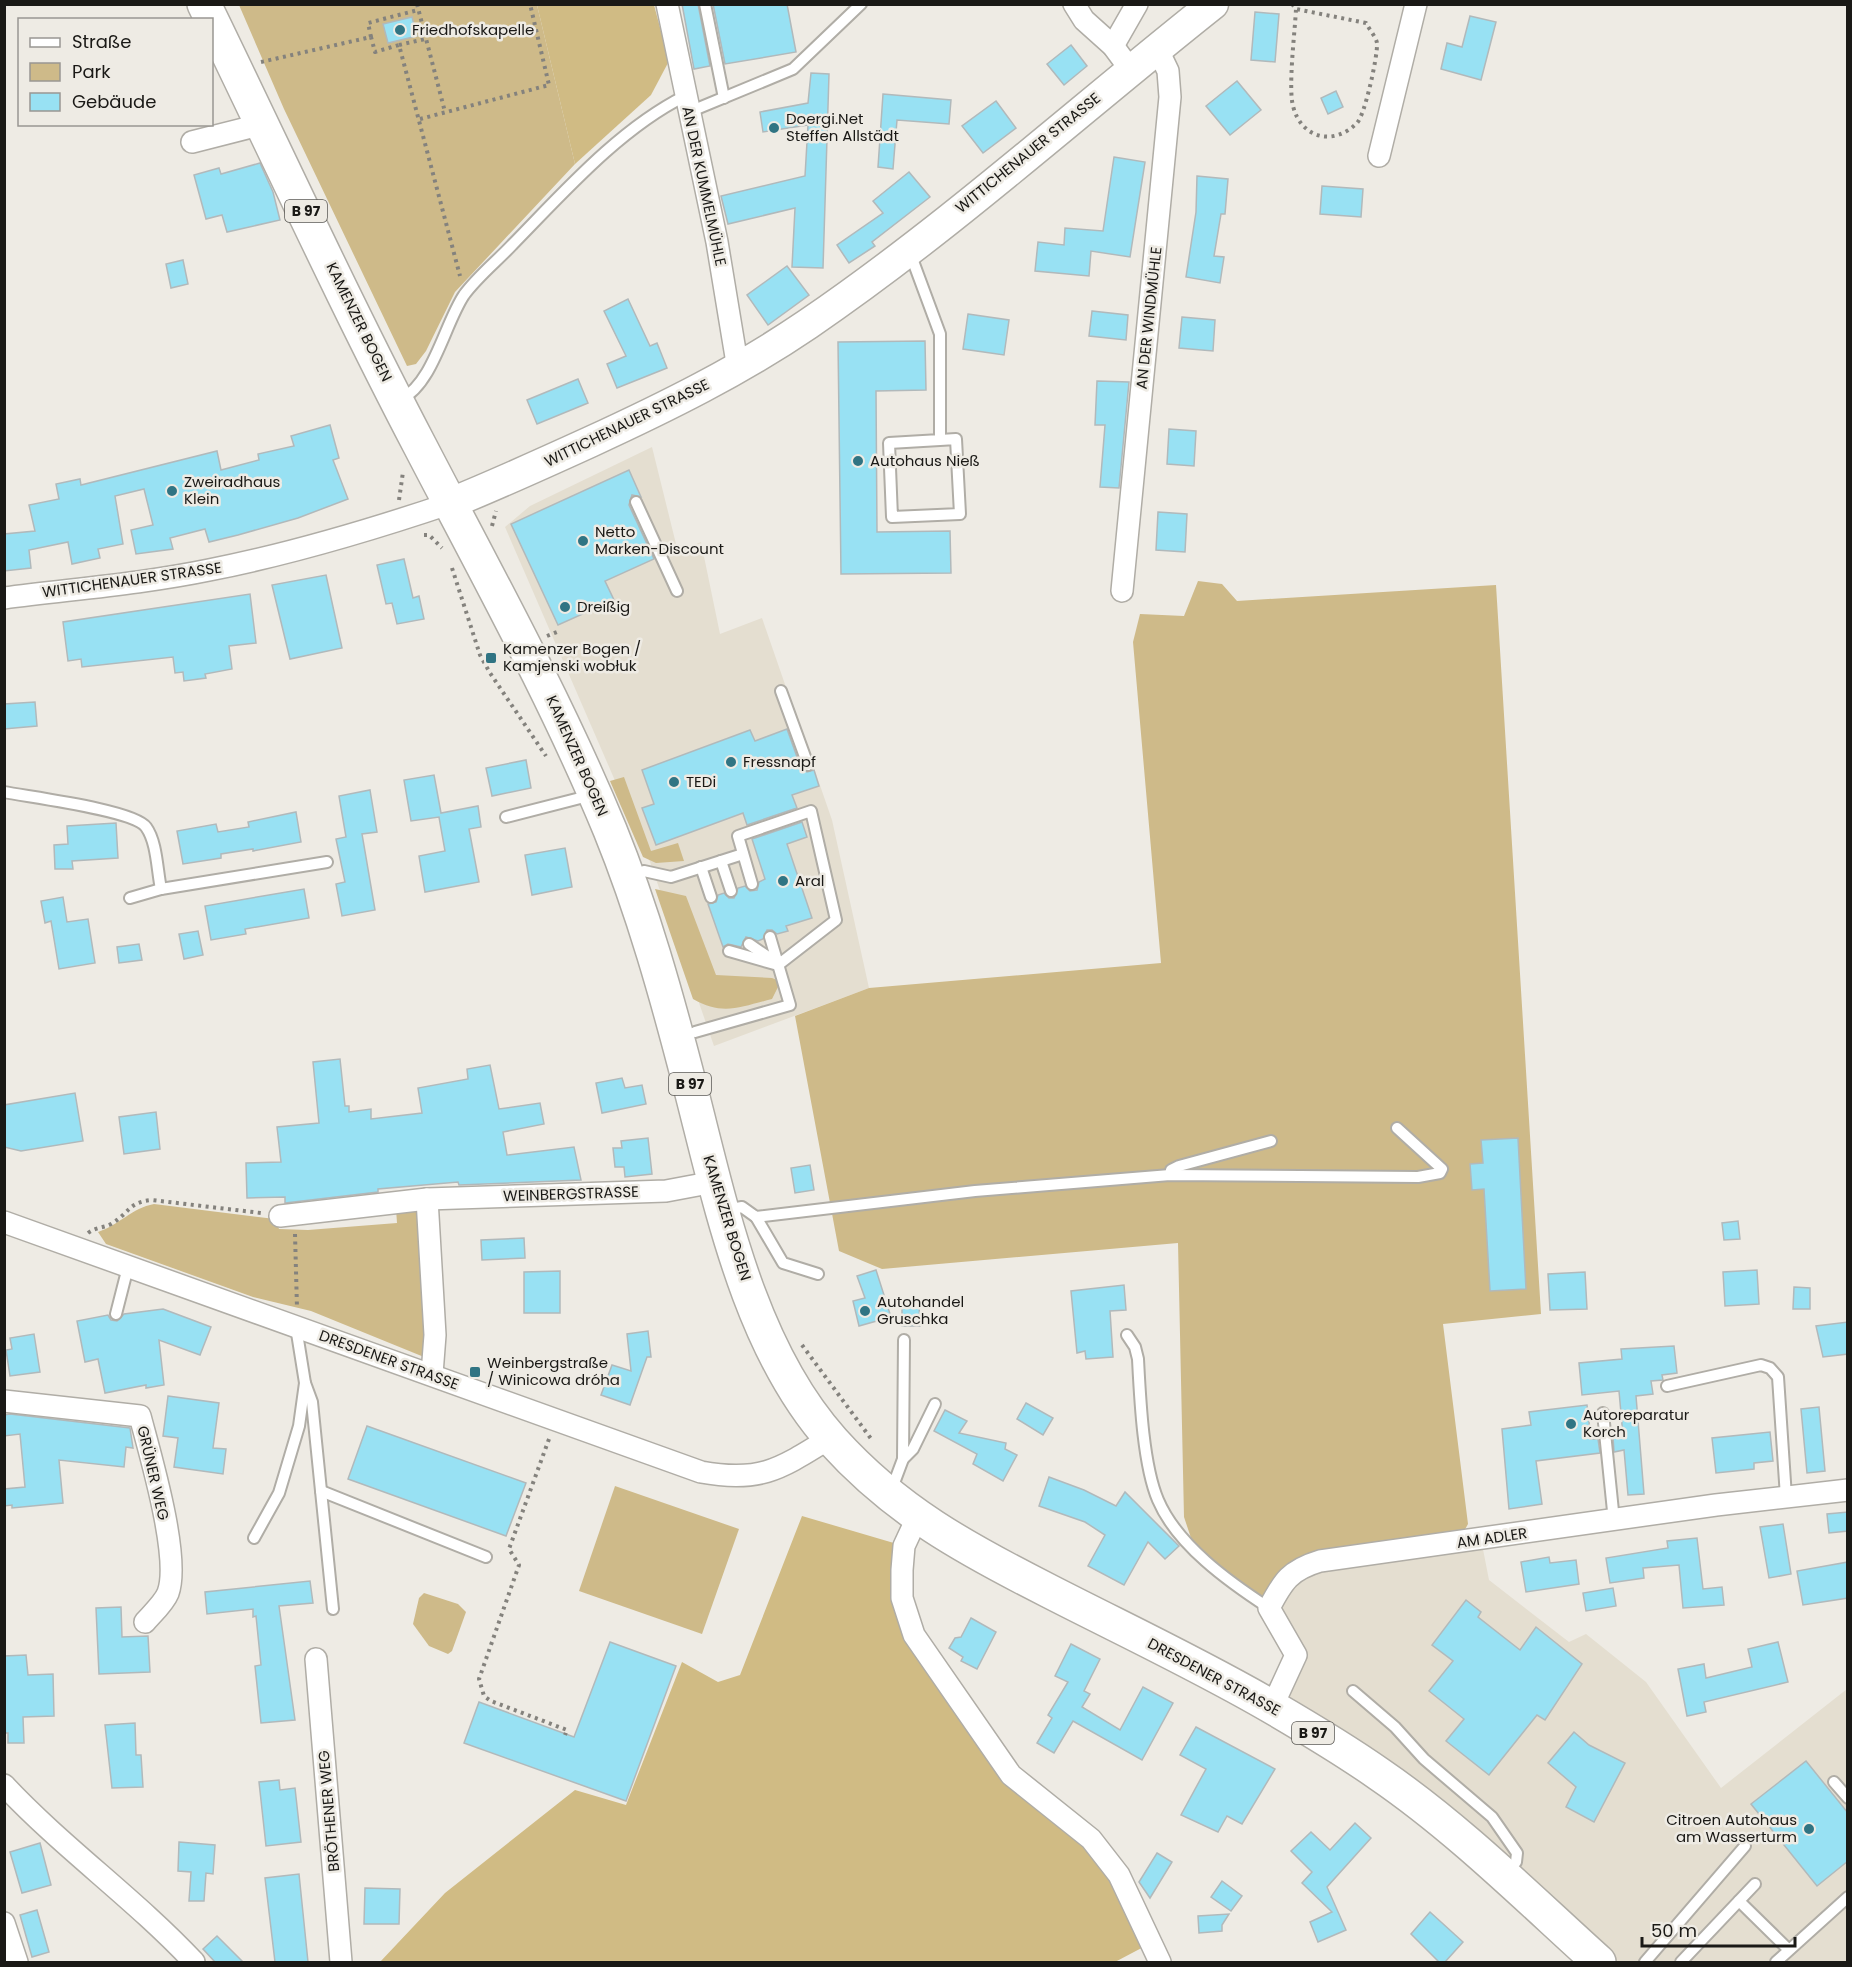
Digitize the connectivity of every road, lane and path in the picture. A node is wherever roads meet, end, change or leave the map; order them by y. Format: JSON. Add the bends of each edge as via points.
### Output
{"nodes":[{"id":1,"x":204,"y":4,"type":"edge"},
{"id":2,"x":417,"y":4,"type":"edge"},
{"id":3,"x":530,"y":4,"type":"edge"},
{"id":4,"x":667,"y":4,"type":"edge"},
{"id":5,"x":705,"y":4,"type":"edge"},
{"id":6,"x":861,"y":4,"type":"edge"},
{"id":7,"x":1074,"y":4,"type":"edge"},
{"id":8,"x":1137,"y":4,"type":"edge"},
{"id":9,"x":1213,"y":4,"type":"edge"},
{"id":10,"x":1416,"y":4,"type":"edge"},
{"id":11,"x":1294,"y":7,"type":"edge"},
{"id":12,"x":418,"y":10,"type":"junction"},
{"id":13,"x":211,"y":18,"type":"edge"},
{"id":14,"x":213,"y":22,"type":"edge"},
{"id":15,"x":371,"y":37,"type":"junction"},
{"id":16,"x":425,"y":39,"type":"junction"},
{"id":17,"x":399,"y":45,"type":"junction"},
{"id":18,"x":1157,"y":48,"type":"junction"},
{"id":19,"x":1122,"y":57,"type":"junction"},
{"id":20,"x":251,"y":64,"type":"dead end"},
{"id":21,"x":724,"y":98,"type":"junction"},
{"id":22,"x":687,"y":104,"type":"junction"},
{"id":23,"x":445,"y":112,"type":"junction"},
{"id":24,"x":420,"y":119,"type":"junction"},
{"id":25,"x":263,"y":124,"type":"junction"},
{"id":26,"x":192,"y":142,"type":"dead end"},
{"id":27,"x":1379,"y":156,"type":"dead end"},
{"id":28,"x":908,"y":249,"type":"junction"},
{"id":29,"x":465,"y":294,"type":"junction"},
{"id":30,"x":738,"y":369,"type":"junction"},
{"id":31,"x":398,"y":401,"type":"junction"},
{"id":32,"x":940,"y":440,"type":"junction"},
{"id":33,"x":636,"y":502,"type":"dead end"},
{"id":34,"x":451,"y":503,"type":"junction"},
{"id":35,"x":449,"y":559,"type":"dead end"},
{"id":36,"x":677,"y":591,"type":"dead end"},
{"id":37,"x":1122,"y":591,"type":"dead end"},
{"id":38,"x":4,"y":598,"type":"edge"},
{"id":39,"x":782,"y":691,"type":"dead end"},
{"id":40,"x":549,"y":760,"type":"dead end"},
{"id":41,"x":808,"y":765,"type":"dead end"},
{"id":42,"x":4,"y":792,"type":"edge"},
{"id":43,"x":595,"y":794,"type":"junction"},
{"id":44,"x":506,"y":817,"type":"dead end"},
{"id":45,"x":743,"y":854,"type":"junction"},
{"id":46,"x":327,"y":861,"type":"dead end"},
{"id":47,"x":721,"y":861,"type":"junction"},
{"id":48,"x":701,"y":867,"type":"junction"},
{"id":49,"x":644,"y":871,"type":"dead end"},
{"id":50,"x":752,"y":884,"type":"dead end"},
{"id":51,"x":161,"y":889,"type":"junction"},
{"id":52,"x":731,"y":891,"type":"dead end"},
{"id":53,"x":711,"y":897,"type":"dead end"},
{"id":54,"x":130,"y":898,"type":"dead end"},
{"id":55,"x":770,"y":937,"type":"dead end"},
{"id":56,"x":749,"y":944,"type":"dead end"},
{"id":57,"x":729,"y":951,"type":"dead end"},
{"id":58,"x":778,"y":965,"type":"junction"},
{"id":59,"x":695,"y":1032,"type":"dead end"},
{"id":60,"x":1397,"y":1128,"type":"dead end"},
{"id":61,"x":1271,"y":1141,"type":"dead end"},
{"id":62,"x":1170,"y":1175,"type":"junction"},
{"id":63,"x":718,"y":1196,"type":"junction"},
{"id":64,"x":427,"y":1199,"type":"junction"},
{"id":65,"x":287,"y":1216,"type":"junction"},
{"id":66,"x":756,"y":1217,"type":"junction"},
{"id":67,"x":4,"y":1222,"type":"edge"},
{"id":68,"x":71,"y":1246,"type":"junction"},
{"id":69,"x":128,"y":1267,"type":"junction"},
{"id":70,"x":818,"y":1274,"type":"dead end"},
{"id":71,"x":116,"y":1314,"type":"dead end"},
{"id":72,"x":296,"y":1327,"type":"junction"},
{"id":73,"x":1127,"y":1335,"type":"dead end"},
{"id":74,"x":904,"y":1340,"type":"dead end"},
{"id":75,"x":801,"y":1343,"type":"dead end"},
{"id":76,"x":432,"y":1374,"type":"junction"},
{"id":77,"x":306,"y":1383,"type":"junction"},
{"id":78,"x":1667,"y":1386,"type":"dead end"},
{"id":79,"x":4,"y":1401,"type":"edge"},
{"id":80,"x":935,"y":1404,"type":"dead end"},
{"id":81,"x":1603,"y":1413,"type":"dead end"},
{"id":82,"x":555,"y":1421,"type":"junction"},
{"id":83,"x":830,"y":1438,"type":"junction"},
{"id":84,"x":903,"y":1459,"type":"junction"},
{"id":85,"x":893,"y":1486,"type":"junction"},
{"id":86,"x":1848,"y":1490,"type":"edge"},
{"id":87,"x":321,"y":1491,"type":"junction"},
{"id":88,"x":1786,"y":1497,"type":"junction"},
{"id":89,"x":917,"y":1518,"type":"junction"},
{"id":90,"x":1614,"y":1521,"type":"junction"},
{"id":91,"x":254,"y":1538,"type":"dead end"},
{"id":92,"x":486,"y":1557,"type":"dead end"},
{"id":93,"x":1269,"y":1608,"type":"junction"},
{"id":94,"x":333,"y":1609,"type":"dead end"},
{"id":95,"x":145,"y":1622,"type":"dead end"},
{"id":96,"x":316,"y":1659,"type":"dead end"},
{"id":97,"x":1353,"y":1691,"type":"dead end"},
{"id":98,"x":1272,"y":1707,"type":"junction"},
{"id":99,"x":565,"y":1736,"type":"dead end"},
{"id":100,"x":1834,"y":1782,"type":"dead end"},
{"id":101,"x":4,"y":1785,"type":"edge"},
{"id":102,"x":1848,"y":1798,"type":"edge"},
{"id":103,"x":1745,"y":1846,"type":"dead end"},
{"id":104,"x":1503,"y":1875,"type":"junction"},
{"id":105,"x":1755,"y":1884,"type":"dead end"},
{"id":106,"x":1848,"y":1897,"type":"edge"},
{"id":107,"x":1739,"y":1901,"type":"junction"},
{"id":108,"x":4,"y":1923,"type":"edge"},
{"id":109,"x":1788,"y":1949,"type":"junction"},
{"id":110,"x":17,"y":1962,"type":"edge"},
{"id":111,"x":194,"y":1962,"type":"edge"},
{"id":112,"x":341,"y":1962,"type":"edge"},
{"id":113,"x":1160,"y":1962,"type":"edge"},
{"id":114,"x":1599,"y":1962,"type":"edge"},
{"id":115,"x":1645,"y":1962,"type":"edge"},
{"id":116,"x":1681,"y":1962,"type":"edge"},
{"id":117,"x":1776,"y":1962,"type":"edge"}],
"edges":[{"from":1,"to":13,"type":"main road","name":"KAMENZER BOGEN","number":"B 97"},
{"from":2,"to":12,"type":"path"},
{"from":3,"to":23,"type":"path","via":[[549,86]]},
{"from":4,"to":22,"type":"street","name":"AN DER KUMMELMÜHLE"},
{"from":5,"to":21,"type":"lane"},
{"from":6,"to":21,"type":"lane","via":[[793,69]]},
{"from":7,"to":19,"type":"street","via":[[1084,20]]},
{"from":8,"to":19,"type":"street"},
{"from":9,"to":18,"type":"main road","name":"WITTICHENAUER STRASSE"},
{"from":10,"to":27,"type":"street"},
{"from":11,"to":11,"type":"path","via":[[1292,104],[1309,133],[1340,134],[1357,123],[1366,109],[1377,43],[1366,23]]},
{"from":12,"to":15,"type":"path","via":[[368,23]]},
{"from":12,"to":16,"type":"path"},
{"from":14,"to":25,"type":"main road","name":"KAMENZER BOGEN","number":"B 97"},
{"from":15,"to":17,"type":"path","via":[[375,52]]},
{"from":15,"to":20,"type":"path"},
{"from":16,"to":17,"type":"path"},
{"from":16,"to":23,"type":"path"},
{"from":17,"to":24,"type":"path"},
{"from":18,"to":19,"type":"main road","name":"WITTICHENAUER STRASSE"},
{"from":18,"to":37,"type":"street","name":"AN DER WINDMÜHLE","via":[[1168,71],[1170,98]]},
{"from":19,"to":28,"type":"main road","name":"WITTICHENAUER STRASSE"},
{"from":21,"to":22,"type":"lane"},
{"from":22,"to":29,"type":"lane","via":[[660,108],[578,176]]},
{"from":22,"to":30,"type":"street","name":"AN DER KUMMELMÜHLE","via":[[717,243]]},
{"from":23,"to":24,"type":"path"},
{"from":24,"to":29,"type":"path"},
{"from":25,"to":26,"type":"street"},
{"from":25,"to":31,"type":"main road","name":"KAMENZER BOGEN","number":"B 97"},
{"from":28,"to":30,"type":"main road","name":"WITTICHENAUER STRASSE","via":[[809,324]]},
{"from":28,"to":32,"type":"lane","via":[[940,334]]},
{"from":29,"to":31,"type":"lane","via":[[421,383]]},
{"from":30,"to":34,"type":"main road","name":"WITTICHENAUER STRASSE","via":[[672,405]]},
{"from":31,"to":34,"type":"main road","name":"KAMENZER BOGEN","number":"B 97"},
{"from":32,"to":32,"type":"lane","via":[[889,443],[892,517],[960,514],[956,440]]},
{"from":33,"to":36,"type":"lane"},
{"from":34,"to":38,"type":"street","name":"WITTICHENAUER STRASSE","via":[[359,534],[209,570]]},
{"from":34,"to":43,"type":"main road","name":"KAMENZER BOGEN","number":"B 97","via":[[530,653]]},
{"from":35,"to":40,"type":"path","via":[[485,664]]},
{"from":39,"to":41,"type":"lane"},
{"from":42,"to":51,"type":"lane","via":[[124,815],[145,825],[151,836]]},
{"from":43,"to":44,"type":"lane"},
{"from":43,"to":63,"type":"main road","name":"KAMENZER BOGEN","number":"B 97","via":[[643,921]]},
{"from":45,"to":47,"type":"lane"},
{"from":45,"to":50,"type":"lane"},
{"from":45,"to":58,"type":"lane","via":[[738,836],[811,811],[837,920]]},
{"from":46,"to":51,"type":"lane"},
{"from":47,"to":48,"type":"lane"},
{"from":47,"to":52,"type":"lane"},
{"from":48,"to":49,"type":"lane","via":[[671,877]]},
{"from":48,"to":53,"type":"lane"},
{"from":51,"to":54,"type":"lane"},
{"from":55,"to":58,"type":"lane"},
{"from":56,"to":58,"type":"lane"},
{"from":57,"to":58,"type":"lane"},
{"from":58,"to":59,"type":"lane","via":[[790,1005]]},
{"from":60,"to":62,"type":"lane","via":[[1442,1169],[1440,1173],[1418,1177]]},
{"from":61,"to":62,"type":"lane","via":[[1179,1166],[1170,1170]]},
{"from":62,"to":66,"type":"lane","via":[[975,1191]]},
{"from":63,"to":64,"type":"street","name":"WEINBERGSTRASSE","via":[[666,1191]]},
{"from":63,"to":66,"type":"lane"},
{"from":63,"to":83,"type":"main road","name":"KAMENZER BOGEN","number":"B 97","via":[[761,1321],[801,1398]]},
{"from":64,"to":65,"type":"street","name":"WEINBERGSTRASSE"},
{"from":64,"to":76,"type":"street","via":[[435,1335]]},
{"from":65,"to":68,"type":"path","via":[[163,1201],[136,1202],[110,1225],[95,1228]]},
{"from":65,"to":72,"type":"path"},
{"from":66,"to":70,"type":"lane","via":[[783,1263]]},
{"from":67,"to":68,"type":"street","name":"DRESDENER STRASSE"},
{"from":68,"to":69,"type":"street","name":"DRESDENER STRASSE"},
{"from":69,"to":71,"type":"lane"},
{"from":69,"to":72,"type":"street","name":"DRESDENER STRASSE"},
{"from":72,"to":76,"type":"street","name":"DRESDENER STRASSE"},
{"from":72,"to":77,"type":"lane"},
{"from":73,"to":93,"type":"lane","via":[[1138,1359],[1149,1470],[1158,1501],[1175,1527],[1225,1580]]},
{"from":74,"to":84,"type":"lane"},
{"from":75,"to":85,"type":"path"},
{"from":76,"to":82,"type":"street","name":"DRESDENER STRASSE"},
{"from":77,"to":87,"type":"lane","via":[[312,1402]]},
{"from":77,"to":91,"type":"lane","via":[[299,1426],[279,1493]]},
{"from":78,"to":88,"type":"lane","via":[[1761,1365],[1770,1368],[1778,1377]]},
{"from":79,"to":95,"type":"street","name":"GRÜNER WEG","via":[[140,1416],[160,1492],[171,1568],[168,1594]]},
{"from":80,"to":84,"type":"lane","via":[[913,1449]]},
{"from":81,"to":90,"type":"lane"},
{"from":82,"to":83,"type":"street","name":"DRESDENER STRASSE","via":[[674,1464],[728,1477],[755,1476],[783,1467]]},
{"from":82,"to":99,"type":"path","via":[[509,1550],[519,1565],[478,1679],[484,1696],[491,1701],[567,1730]]},
{"from":83,"to":85,"type":"main road","name":"DRESDENER STRASSE","number":"B 97"},
{"from":84,"to":85,"type":"lane"},
{"from":85,"to":89,"type":"main road","name":"DRESDENER STRASSE","number":"B 97"},
{"from":86,"to":88,"type":"street","name":"AM ADLER"},
{"from":87,"to":92,"type":"lane"},
{"from":87,"to":94,"type":"lane"},
{"from":88,"to":90,"type":"street","name":"AM ADLER"},
{"from":89,"to":98,"type":"main road","name":"DRESDENER STRASSE","number":"B 97","via":[[989,1560]]},
{"from":89,"to":113,"type":"street","via":[[904,1546],[902,1570],[902,1598],[914,1635],[1011,1775],[1091,1839],[1119,1875]]},
{"from":90,"to":93,"type":"street","name":"AM ADLER","via":[[1320,1561],[1300,1567],[1282,1582]]},
{"from":93,"to":98,"type":"street","via":[[1296,1655]]},
{"from":96,"to":112,"type":"street","name":"BRÖTHENER WEG"},
{"from":97,"to":104,"type":"lane","via":[[1395,1726],[1424,1760],[1492,1817],[1517,1853],[1516,1862]]},
{"from":98,"to":104,"type":"main road","name":"DRESDENER STRASSE","number":"B 97","via":[[1380,1774]]},
{"from":100,"to":102,"type":"lane"},
{"from":101,"to":111,"type":"street"},
{"from":103,"to":115,"type":"lane"},
{"from":104,"to":114,"type":"main road","name":"DRESDENER STRASSE","number":"B 97"},
{"from":105,"to":107,"type":"lane"},
{"from":106,"to":109,"type":"lane"},
{"from":107,"to":109,"type":"lane"},
{"from":107,"to":116,"type":"lane"},
{"from":108,"to":110,"type":"street"},
{"from":109,"to":117,"type":"lane"}]}
